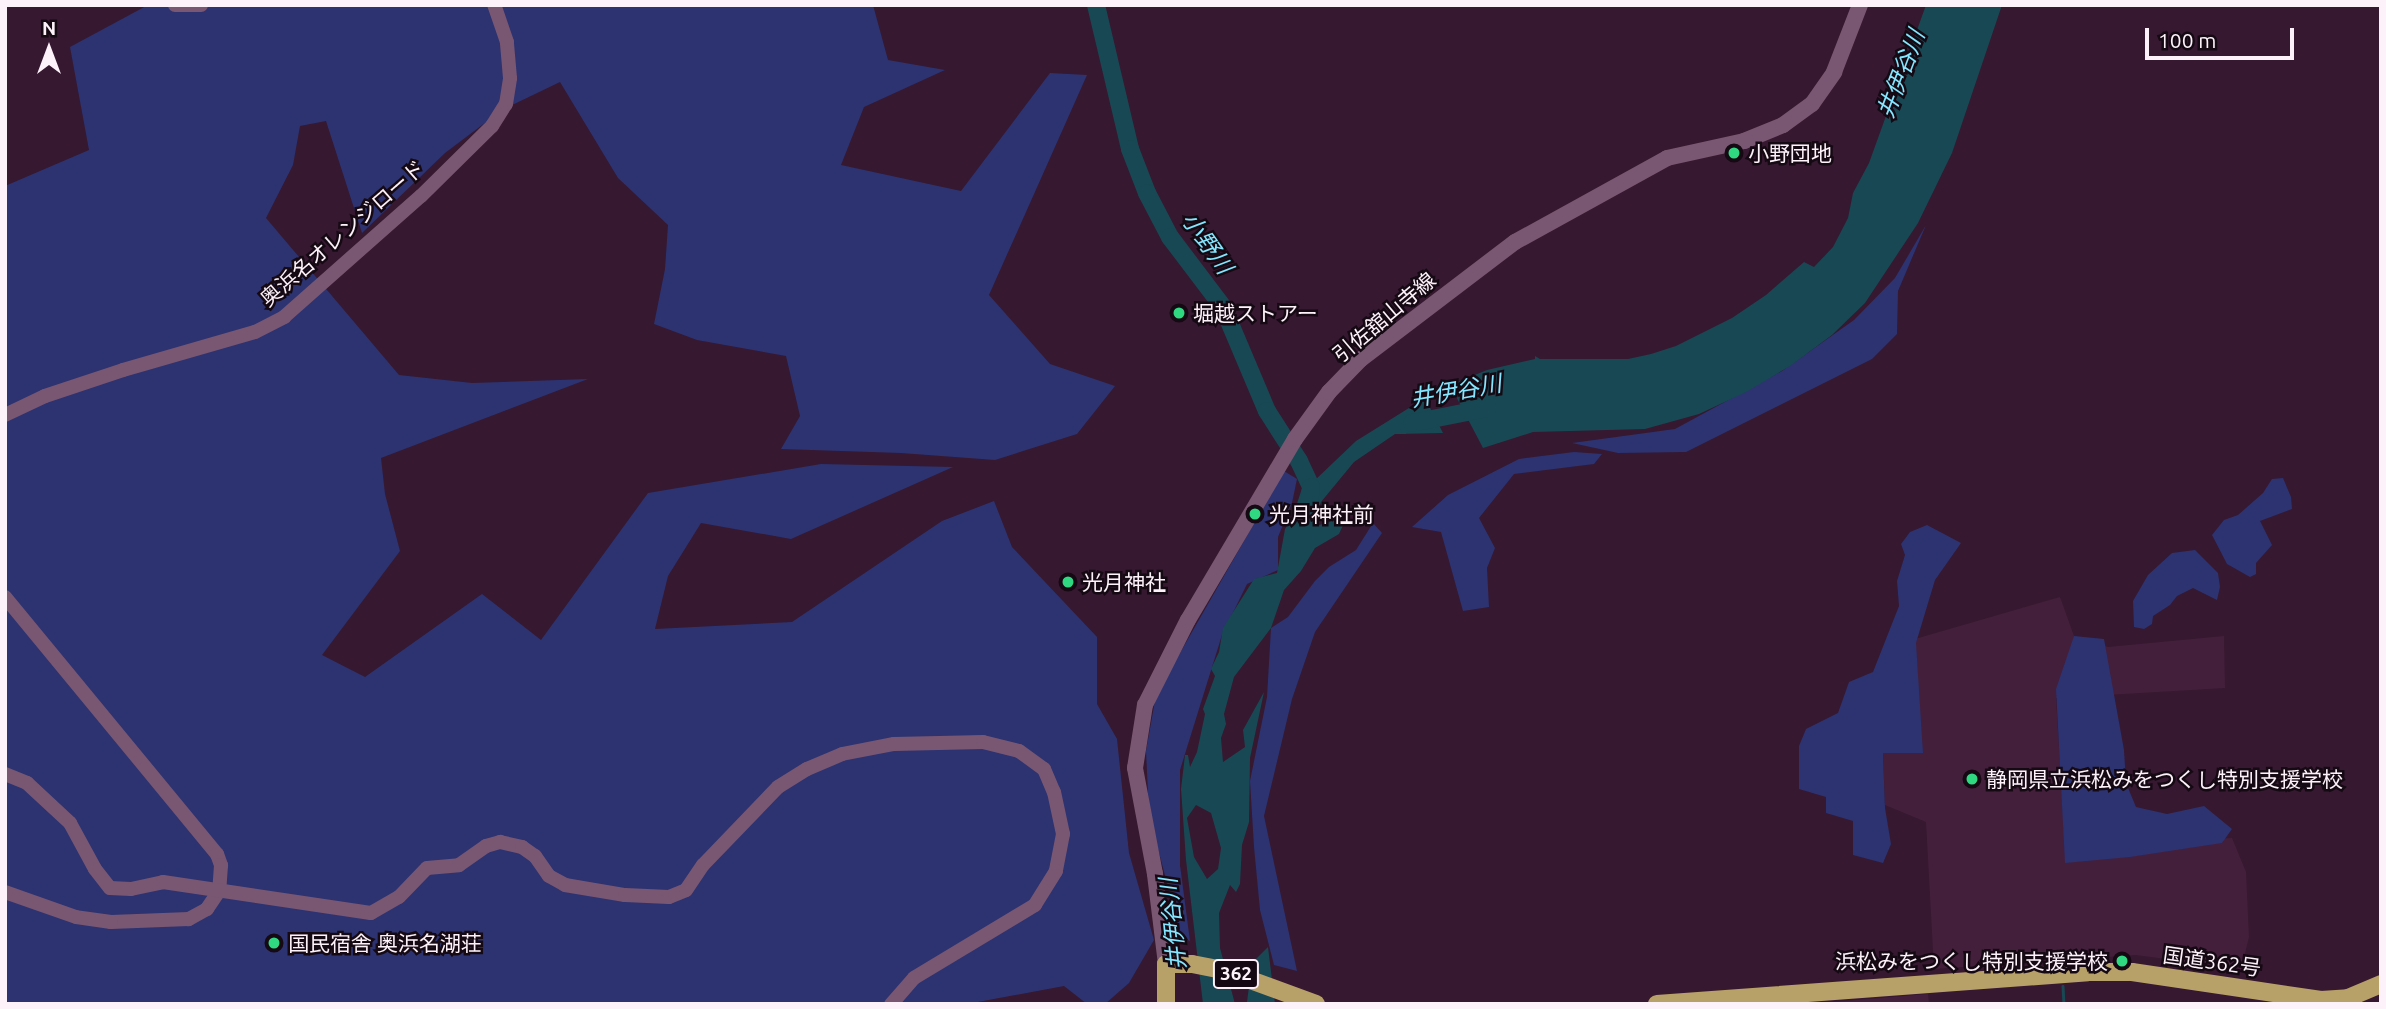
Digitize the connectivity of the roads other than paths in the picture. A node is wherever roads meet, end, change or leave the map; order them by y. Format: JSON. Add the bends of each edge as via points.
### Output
{"nodes":[{"id":1,"x":175,"y":5,"type":"edge"},
{"id":2,"x":201,"y":5,"type":"edge"},
{"id":3,"x":495,"y":5,"type":"edge"},
{"id":4,"x":1860,"y":5,"type":"edge"},
{"id":5,"x":5,"y":415,"type":"edge"},
{"id":6,"x":5,"y":597,"type":"edge"},
{"id":7,"x":5,"y":774,"type":"edge"},
{"id":8,"x":219,"y":891,"type":"junction"},
{"id":9,"x":5,"y":892,"type":"edge"},
{"id":10,"x":1174,"y":964,"type":"junction"},
{"id":11,"x":2381,"y":984,"type":"edge"},
{"id":12,"x":891,"y":1004,"type":"edge"},
{"id":13,"x":1166,"y":1004,"type":"edge"},
{"id":14,"x":1316,"y":1004,"type":"edge"},
{"id":15,"x":1657,"y":1004,"type":"edge"}],
"edges":[{"from":1,"to":2,"type":"street"},
{"from":3,"to":5,"type":"street","name":"奥浜名オレンジロード","via":[[510,78],[506,104],[492,126],[284,317],[255,332],[123,370]]},
{"from":4,"to":10,"type":"main road","name":"引佐舘山寺線","via":[[1834,72],[1812,104],[1783,125],[1744,141],[1667,158],[1515,242],[1360,360],[1294,439],[1188,620],[1145,705],[1135,768]]},
{"from":6,"to":8,"type":"street","via":[[217,854]]},
{"from":7,"to":8,"type":"street","via":[[27,783],[70,822],[110,888],[163,882]]},
{"from":8,"to":9,"type":"street","via":[[207,909],[189,919],[111,922],[76,917]]},
{"from":8,"to":12,"type":"street","via":[[371,913],[399,897],[427,868],[459,865],[500,842],[522,847],[565,885],[669,897],[686,890],[702,865],[778,788],[842,754],[894,744],[983,743],[1019,751],[1044,769],[1054,792],[1063,834],[1056,871],[1035,905],[914,978]]},
{"from":10,"to":13,"type":"highway"},
{"from":10,"to":14,"type":"highway","number":"362","via":[[1223,970]]},
{"from":11,"to":15,"type":"highway","name":"国道362号","via":[[2348,998],[2321,1000],[2132,972],[2088,972]]}]}
